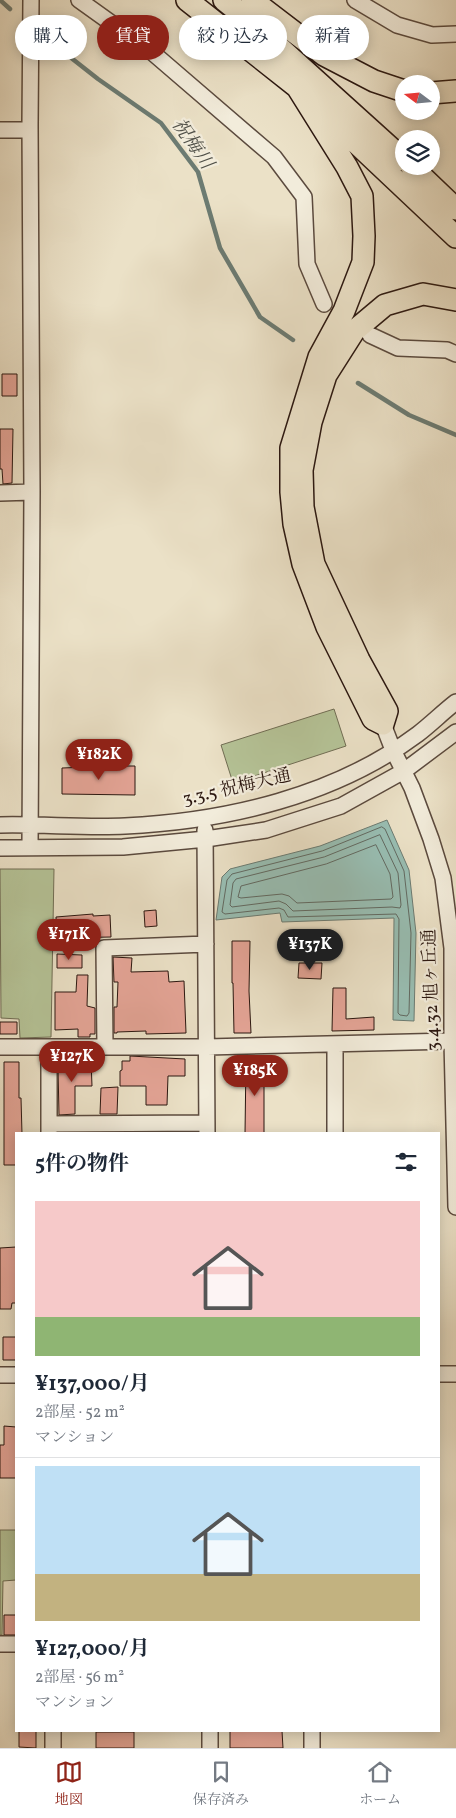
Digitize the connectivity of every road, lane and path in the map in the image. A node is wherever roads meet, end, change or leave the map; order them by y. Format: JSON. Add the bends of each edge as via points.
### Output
{"nodes":[{"id":1,"x":31,"y":0,"type":"edge"},
{"id":2,"x":79,"y":0,"type":"edge"},
{"id":3,"x":187,"y":0,"type":"edge"},
{"id":4,"x":224,"y":0,"type":"edge"},
{"id":5,"x":252,"y":0,"type":"edge"},
{"id":6,"x":355,"y":0,"type":"edge"},
{"id":7,"x":456,"y":34,"type":"edge"},
{"id":8,"x":297,"y":87,"type":"junction"},
{"id":9,"x":395,"y":88,"type":"edge"},
{"id":10,"x":456,"y":91,"type":"edge"},
{"id":11,"x":440,"y":92,"type":"edge"},
{"id":12,"x":0,"y":130,"type":"edge"},
{"id":13,"x":30,"y":130,"type":"junction"},
{"id":14,"x":395,"y":152,"type":"edge"},
{"id":15,"x":420,"y":175,"type":"edge"},
{"id":16,"x":456,"y":209,"type":"edge"},
{"id":17,"x":456,"y":237,"type":"edge"},
{"id":18,"x":456,"y":300,"type":"edge"},
{"id":19,"x":324,"y":304,"type":"dead end"},
{"id":20,"x":370,"y":335,"type":"dead end"},
{"id":21,"x":456,"y":354,"type":"edge"},
{"id":22,"x":32,"y":492,"type":"junction"},
{"id":23,"x":0,"y":493,"type":"edge"},
{"id":24,"x":456,"y":702,"type":"edge"},
{"id":25,"x":383,"y":724,"type":"junction"},
{"id":26,"x":456,"y":732,"type":"edge"},
{"id":27,"x":393,"y":750,"type":"junction"},
{"id":28,"x":404,"y":771,"type":"junction"},
{"id":29,"x":204,"y":818,"type":"junction"},
{"id":30,"x":30,"y":824,"type":"junction"},
{"id":31,"x":0,"y":825,"type":"edge"},
{"id":32,"x":206,"y":839,"type":"junction"},
{"id":33,"x":30,"y":847,"type":"junction"},
{"id":34,"x":0,"y":848,"type":"edge"},
{"id":35,"x":206,"y":944,"type":"junction"},
{"id":36,"x":452,"y":1041,"type":"junction"},
{"id":37,"x":335,"y":1045,"type":"junction"},
{"id":38,"x":48,"y":1047,"type":"junction"},
{"id":39,"x":105,"y":1047,"type":"junction"},
{"id":40,"x":0,"y":1048,"type":"edge"},
{"id":41,"x":207,"y":1048,"type":"junction"},
{"id":42,"x":207,"y":1128,"type":"edge"},
{"id":43,"x":49,"y":1129,"type":"edge"},
{"id":44,"x":335,"y":1132,"type":"edge"},
{"id":45,"x":456,"y":1207,"type":"edge"},
{"id":46,"x":440,"y":1374,"type":"edge"},
{"id":47,"x":456,"y":1374,"type":"edge"},
{"id":48,"x":0,"y":1375,"type":"edge"},
{"id":49,"x":15,"y":1375,"type":"edge"},
{"id":50,"x":0,"y":1644,"type":"edge"},
{"id":51,"x":15,"y":1644,"type":"edge"},
{"id":52,"x":52,"y":1732,"type":"edge"},
{"id":53,"x":210,"y":1732,"type":"edge"},
{"id":54,"x":312,"y":1732,"type":"edge"},
{"id":55,"x":53,"y":1748,"type":"edge"},
{"id":56,"x":210,"y":1748,"type":"edge"},
{"id":57,"x":312,"y":1748,"type":"edge"}],
"edges":[{"from":1,"to":13,"type":"street"},
{"from":2,"to":19,"type":"street","via":[[153,54],[274,157],[304,197],[307,264]]},
{"from":3,"to":8,"type":"highway"},
{"from":4,"to":14,"type":"highway"},
{"from":5,"to":9,"type":"highway","via":[[324,55],[374,81]]},
{"from":6,"to":7,"type":"street","via":[[397,25],[432,35]]},
{"from":8,"to":17,"type":"highway"},
{"from":8,"to":25,"type":"highway","via":[[362,196],[364,236],[363,262],[344,311],[319,357],[291,448],[294,524],[303,564],[327,627],[373,719]]},
{"from":10,"to":11,"type":"highway"},
{"from":12,"to":13,"type":"street"},
{"from":13,"to":22,"type":"street"},
{"from":15,"to":16,"type":"highway"},
{"from":18,"to":25,"type":"highway","via":[[423,294],[385,305],[354,330],[326,375],[311,422],[302,470],[303,507],[314,564],[387,711]]},
{"from":20,"to":21,"type":"street","via":[[398,348],[447,350]]},
{"from":22,"to":23,"type":"street"},
{"from":22,"to":30,"type":"street"},
{"from":24,"to":27,"type":"street","name":"3.3.5 祝梅大通"},
{"from":25,"to":27,"type":"street","name":"3.4.32 旭ヶ丘通"},
{"from":26,"to":28,"type":"street"},
{"from":27,"to":28,"type":"street","name":"3.4.32 旭ヶ丘通"},
{"from":27,"to":29,"type":"street","name":"3.3.5 祝梅大通","via":[[336,782],[273,804]]},
{"from":28,"to":32,"type":"street","via":[[341,806],[266,830]]},
{"from":28,"to":36,"type":"street","name":"3.4.32 旭ヶ丘通","via":[[443,878],[452,948]]},
{"from":29,"to":30,"type":"street","name":"3.3.5 祝梅大通","via":[[125,826]]},
{"from":29,"to":32,"type":"street"},
{"from":30,"to":31,"type":"street","name":"3.3.5 祝梅大通"},
{"from":30,"to":33,"type":"street"},
{"from":32,"to":33,"type":"street","via":[[123,847]]},
{"from":32,"to":35,"type":"street"},
{"from":33,"to":34,"type":"street"},
{"from":35,"to":39,"type":"street","via":[[104,948]]},
{"from":35,"to":41,"type":"street"},
{"from":36,"to":37,"type":"street"},
{"from":36,"to":45,"type":"street","name":"3.4.32 旭ヶ丘通"},
{"from":37,"to":41,"type":"street"},
{"from":37,"to":44,"type":"street"},
{"from":38,"to":39,"type":"street"},
{"from":38,"to":40,"type":"street"},
{"from":38,"to":43,"type":"street"},
{"from":39,"to":41,"type":"street"},
{"from":41,"to":42,"type":"street"},
{"from":42,"to":43,"type":"street"},
{"from":46,"to":47,"type":"street"},
{"from":48,"to":49,"type":"street"},
{"from":50,"to":51,"type":"street"},
{"from":52,"to":55,"type":"street"},
{"from":53,"to":56,"type":"street"},
{"from":54,"to":57,"type":"street"}]}
